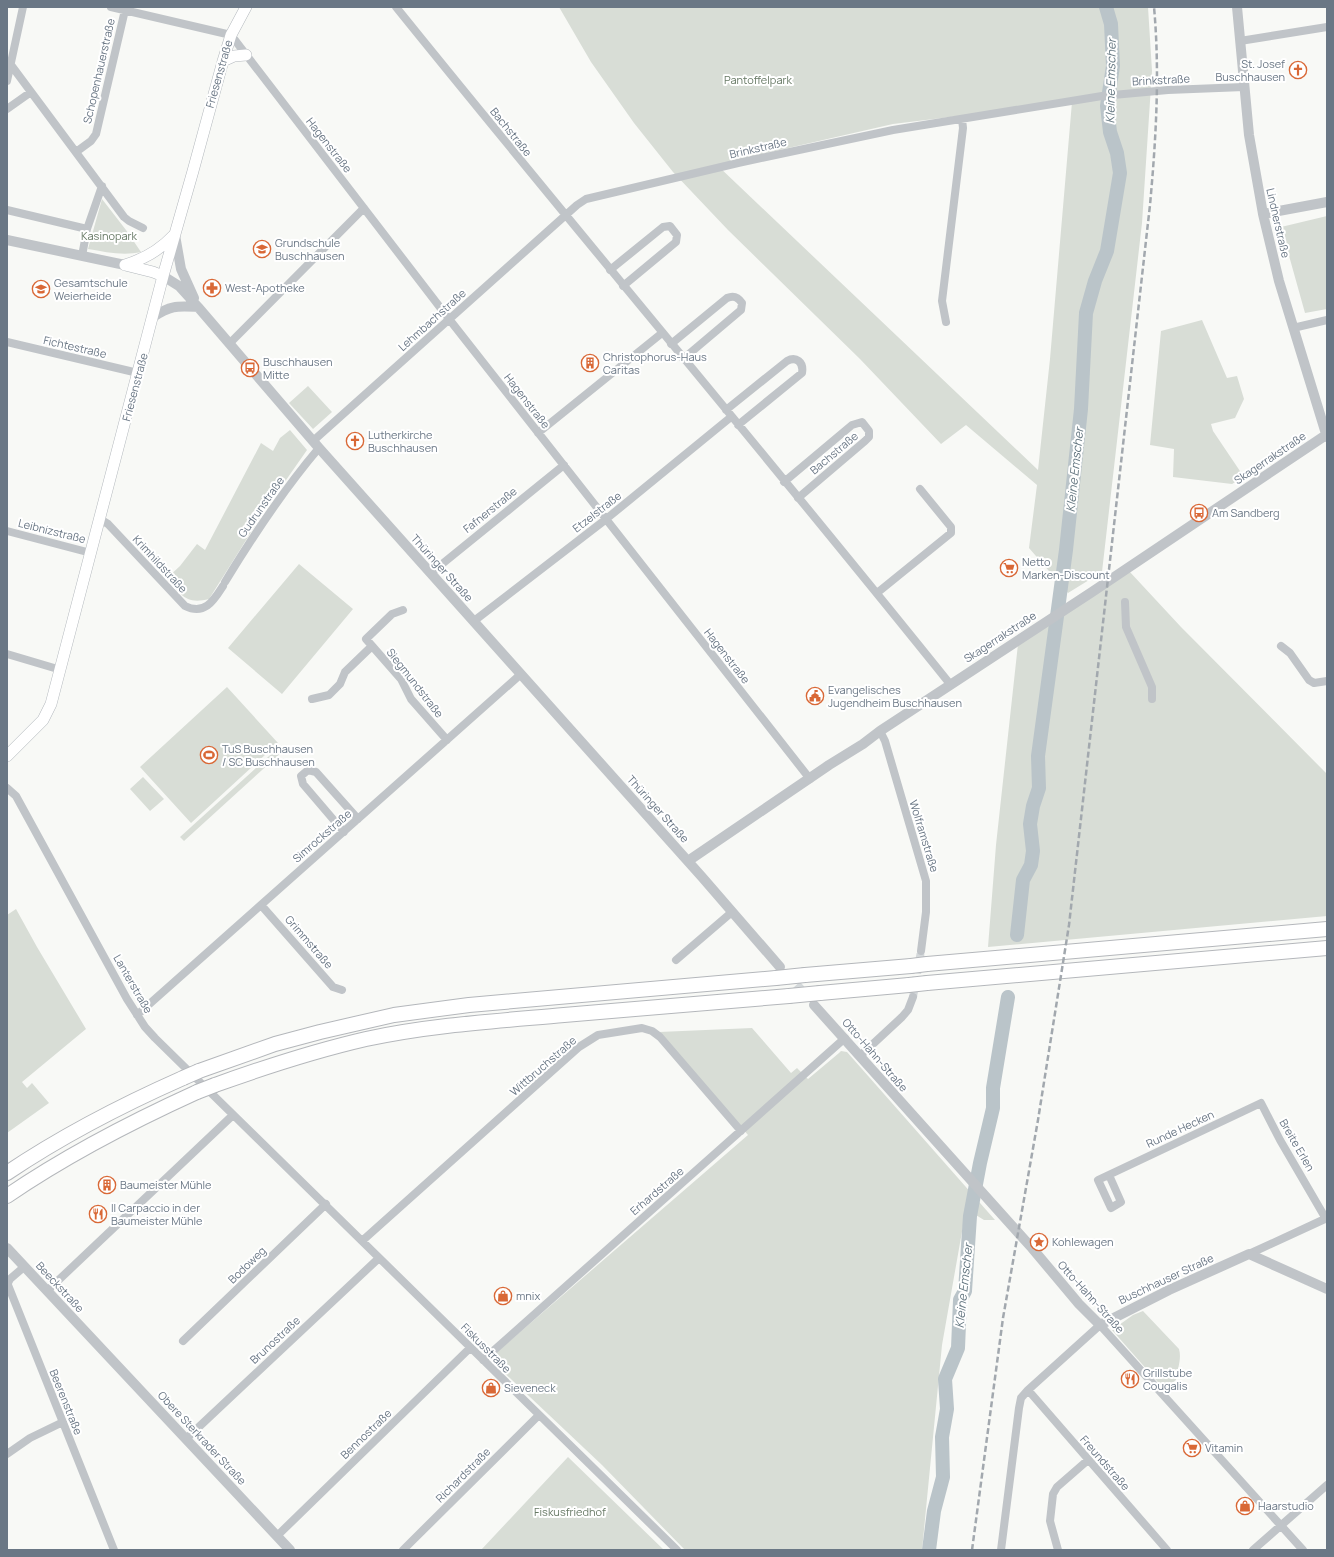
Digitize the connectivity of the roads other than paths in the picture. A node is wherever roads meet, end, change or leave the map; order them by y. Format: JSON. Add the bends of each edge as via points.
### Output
{"nodes":[{"id":1,"x":23,"y":7,"type":"edge"},
{"id":2,"x":110,"y":7,"type":"edge"},
{"id":3,"x":246,"y":7,"type":"edge"},
{"id":4,"x":396,"y":7,"type":"edge"},
{"id":5,"x":1237,"y":7,"type":"edge"},
{"id":6,"x":125,"y":10,"type":"junction"},
{"id":7,"x":1327,"y":27,"type":"edge"},
{"id":8,"x":231,"y":35,"type":"junction"},
{"id":9,"x":1240,"y":41,"type":"junction"},
{"id":10,"x":246,"y":55,"type":"junction"},
{"id":11,"x":222,"y":60,"type":"junction"},
{"id":12,"x":10,"y":65,"type":"junction"},
{"id":13,"x":7,"y":81,"type":"edge"},
{"id":14,"x":1244,"y":87,"type":"junction"},
{"id":15,"x":31,"y":92,"type":"junction"},
{"id":16,"x":7,"y":109,"type":"edge"},
{"id":17,"x":962,"y":119,"type":"junction"},
{"id":18,"x":76,"y":152,"type":"junction"},
{"id":19,"x":102,"y":186,"type":"junction"},
{"id":20,"x":1327,"y":202,"type":"edge"},
{"id":21,"x":364,"y":208,"type":"junction"},
{"id":22,"x":7,"y":210,"type":"edge"},
{"id":23,"x":1263,"y":214,"type":"junction"},
{"id":24,"x":565,"y":216,"type":"junction"},
{"id":25,"x":143,"y":228,"type":"dead end"},
{"id":26,"x":87,"y":229,"type":"junction"},
{"id":27,"x":175,"y":234,"type":"junction"},
{"id":28,"x":7,"y":240,"type":"edge"},
{"id":29,"x":82,"y":256,"type":"junction"},
{"id":30,"x":125,"y":265,"type":"junction"},
{"id":31,"x":610,"y":270,"type":"junction"},
{"id":32,"x":163,"y":276,"type":"junction"},
{"id":33,"x":623,"y":286,"type":"junction"},
{"id":34,"x":198,"y":307,"type":"junction"},
{"id":35,"x":153,"y":317,"type":"junction"},
{"id":36,"x":449,"y":319,"type":"junction"},
{"id":37,"x":1327,"y":320,"type":"edge"},
{"id":38,"x":946,"y":322,"type":"dead end"},
{"id":39,"x":1293,"y":328,"type":"junction"},
{"id":40,"x":662,"y":333,"type":"junction"},
{"id":41,"x":7,"y":342,"type":"edge"},
{"id":42,"x":230,"y":343,"type":"junction"},
{"id":43,"x":671,"y":344,"type":"junction"},
{"id":44,"x":683,"y":359,"type":"junction"},
{"id":45,"x":138,"y":373,"type":"junction"},
{"id":46,"x":726,"y":410,"type":"junction"},
{"id":47,"x":732,"y":418,"type":"junction"},
{"id":48,"x":738,"y":425,"type":"junction"},
{"id":49,"x":538,"y":433,"type":"junction"},
{"id":50,"x":1327,"y":436,"type":"edge"},
{"id":51,"x":316,"y":444,"type":"junction"},
{"id":52,"x":564,"y":465,"type":"junction"},
{"id":53,"x":784,"y":482,"type":"junction"},
{"id":54,"x":920,"y":489,"type":"dead end"},
{"id":55,"x":798,"y":498,"type":"junction"},
{"id":56,"x":100,"y":519,"type":"junction"},
{"id":57,"x":605,"y":520,"type":"junction"},
{"id":58,"x":7,"y":531,"type":"edge"},
{"id":59,"x":91,"y":553,"type":"junction"},
{"id":60,"x":431,"y":573,"type":"junction"},
{"id":61,"x":224,"y":584,"type":"joint"},
{"id":62,"x":877,"y":593,"type":"junction"},
{"id":63,"x":1125,"y":602,"type":"dead end"},
{"id":64,"x":403,"y":610,"type":"dead end"},
{"id":65,"x":474,"y":621,"type":"junction"},
{"id":66,"x":372,"y":646,"type":"junction"},
{"id":67,"x":1281,"y":646,"type":"dead end"},
{"id":68,"x":7,"y":654,"type":"edge"},
{"id":69,"x":61,"y":670,"type":"junction"},
{"id":70,"x":521,"y":674,"type":"junction"},
{"id":71,"x":1327,"y":681,"type":"edge"},
{"id":72,"x":950,"y":684,"type":"junction"},
{"id":73,"x":312,"y":699,"type":"dead end"},
{"id":74,"x":1152,"y":699,"type":"dead end"},
{"id":75,"x":880,"y":731,"type":"junction"},
{"id":76,"x":447,"y":740,"type":"junction"},
{"id":77,"x":7,"y":756,"type":"edge"},
{"id":78,"x":810,"y":779,"type":"junction"},
{"id":79,"x":7,"y":788,"type":"edge"},
{"id":80,"x":358,"y":819,"type":"junction"},
{"id":81,"x":344,"y":832,"type":"junction"},
{"id":82,"x":688,"y":861,"type":"junction"},
{"id":83,"x":261,"y":905,"type":"junction"},
{"id":84,"x":732,"y":912,"type":"junction"},
{"id":85,"x":1327,"y":929,"type":"edge"},
{"id":86,"x":1327,"y":948,"type":"edge"},
{"id":87,"x":921,"y":951,"type":"tunnel mouth"},
{"id":88,"x":676,"y":960,"type":"dead end"},
{"id":89,"x":778,"y":972,"type":"junction"},
{"id":90,"x":342,"y":990,"type":"dead end"},
{"id":91,"x":911,"y":991,"type":"junction"},
{"id":92,"x":817,"y":999,"type":"junction"},
{"id":93,"x":137,"y":1014,"type":"junction"},
{"id":94,"x":845,"y":1038,"type":"junction"},
{"id":95,"x":860,"y":1056,"type":"junction"},
{"id":96,"x":1261,"y":1103,"type":"joint"},
{"id":97,"x":233,"y":1115,"type":"junction"},
{"id":98,"x":741,"y":1131,"type":"junction"},
{"id":99,"x":280,"y":1162,"type":"joint"},
{"id":100,"x":7,"y":1173,"type":"edge"},
{"id":101,"x":1109,"y":1175,"type":"dead end"},
{"id":102,"x":7,"y":1196,"type":"edge"},
{"id":103,"x":326,"y":1204,"type":"junction"},
{"id":104,"x":1327,"y":1218,"type":"edge"},
{"id":105,"x":362,"y":1241,"type":"junction"},
{"id":106,"x":7,"y":1248,"type":"edge"},
{"id":107,"x":1249,"y":1254,"type":"junction"},
{"id":108,"x":379,"y":1258,"type":"junction"},
{"id":109,"x":24,"y":1267,"type":"junction"},
{"id":110,"x":1327,"y":1289,"type":"edge"},
{"id":111,"x":47,"y":1291,"type":"junction"},
{"id":112,"x":1100,"y":1325,"type":"junction"},
{"id":113,"x":183,"y":1341,"type":"dead end"},
{"id":114,"x":96,"y":1343,"type":"joint"},
{"id":115,"x":470,"y":1348,"type":"junction"},
{"id":116,"x":483,"y":1360,"type":"junction"},
{"id":117,"x":1028,"y":1390,"type":"junction"},
{"id":118,"x":539,"y":1416,"type":"junction"},
{"id":119,"x":63,"y":1422,"type":"junction"},
{"id":120,"x":186,"y":1439,"type":"junction"},
{"id":121,"x":7,"y":1454,"type":"edge"},
{"id":122,"x":1088,"y":1460,"type":"junction"},
{"id":123,"x":1327,"y":1485,"type":"edge"},
{"id":124,"x":1281,"y":1525,"type":"junction"},
{"id":125,"x":277,"y":1536,"type":"junction"},
{"id":126,"x":114,"y":1550,"type":"edge"},
{"id":127,"x":290,"y":1550,"type":"edge"},
{"id":128,"x":403,"y":1550,"type":"edge"},
{"id":129,"x":677,"y":1550,"type":"edge"},
{"id":130,"x":1001,"y":1550,"type":"edge"},
{"id":131,"x":1058,"y":1550,"type":"edge"},
{"id":132,"x":1167,"y":1550,"type":"edge"},
{"id":133,"x":1253,"y":1550,"type":"edge"},
{"id":134,"x":1303,"y":1550,"type":"edge"}],
"edges":[{"from":1,"to":12,"type":"street"},
{"from":2,"to":6,"type":"street"},
{"from":3,"to":8,"type":"main road","name":"Friesenstraße"},
{"from":4,"to":24,"type":"street","name":"Bachstraße"},
{"from":5,"to":9,"type":"street","name":"Lindnerstraße"},
{"from":6,"to":8,"type":"street"},
{"from":6,"to":18,"type":"street","name":"Schopenhauerstraße","via":[[96,134]]},
{"from":7,"to":9,"type":"street"},
{"from":8,"to":10,"type":"street","name":"Hagenstraße"},
{"from":8,"to":11,"type":"main road","name":"Friesenstraße"},
{"from":9,"to":14,"type":"street","name":"Lindnerstraße"},
{"from":10,"to":11,"type":"main road"},
{"from":10,"to":21,"type":"street","name":"Hagenstraße"},
{"from":11,"to":27,"type":"main road","name":"Friesenstraße"},
{"from":12,"to":13,"type":"street"},
{"from":12,"to":15,"type":"street"},
{"from":14,"to":17,"type":"street","name":"Brinkstraße","via":[[1135,92],[1064,101]]},
{"from":14,"to":23,"type":"street","name":"Lindnerstraße","via":[[1251,155]]},
{"from":15,"to":16,"type":"street"},
{"from":15,"to":18,"type":"street"},
{"from":17,"to":24,"type":"street","name":"Brinkstraße","via":[[806,148],[599,196],[581,202]]},
{"from":17,"to":38,"type":"street","via":[[942,300]]},
{"from":18,"to":19,"type":"street"},
{"from":19,"to":25,"type":"street","via":[[124,217]]},
{"from":19,"to":26,"type":"street"},
{"from":20,"to":23,"type":"street"},
{"from":21,"to":36,"type":"street","name":"Hagenstraße"},
{"from":21,"to":42,"type":"street"},
{"from":22,"to":26,"type":"street"},
{"from":23,"to":39,"type":"street","name":"Lindnerstraße"},
{"from":24,"to":31,"type":"street","name":"Bachstraße"},
{"from":24,"to":36,"type":"street","name":"Lehmbachstraße"},
{"from":26,"to":29,"type":"street"},
{"from":27,"to":30,"type":"main road","via":[[154,253]]},
{"from":27,"to":32,"type":"main road","name":"Friesenstraße"},
{"from":27,"to":34,"type":"street","via":[[181,269]]},
{"from":28,"to":29,"type":"street"},
{"from":29,"to":30,"type":"street"},
{"from":30,"to":32,"type":"main road"},
{"from":31,"to":33,"type":"street","name":"Bachstraße"},
{"from":31,"to":33,"type":"street","via":[[662,227],[670,226],[677,235],[676,242]]},
{"from":32,"to":34,"type":"street","name":"Thüringer Straße","via":[[179,286]]},
{"from":32,"to":35,"type":"main road","name":"Friesenstraße"},
{"from":33,"to":40,"type":"street","name":"Bachstraße"},
{"from":34,"to":35,"type":"street","via":[[169,307]]},
{"from":34,"to":42,"type":"street","name":"Thüringer Straße"},
{"from":35,"to":45,"type":"main road","name":"Friesenstraße"},
{"from":36,"to":49,"type":"street","name":"Hagenstraße"},
{"from":36,"to":51,"type":"street","name":"Lehmbachstraße"},
{"from":37,"to":39,"type":"street"},
{"from":39,"to":50,"type":"street","name":"Lindnerstraße"},
{"from":40,"to":43,"type":"street","name":"Bachstraße"},
{"from":40,"to":49,"type":"street"},
{"from":41,"to":45,"type":"street","name":"Fichtestraße"},
{"from":42,"to":51,"type":"street","name":"Thüringer Straße"},
{"from":43,"to":44,"type":"street","name":"Bachstraße"},
{"from":43,"to":44,"type":"street","via":[[727,298],[733,296],[740,300],[741,310]]},
{"from":44,"to":46,"type":"street","name":"Bachstraße"},
{"from":45,"to":56,"type":"main road","name":"Friesenstraße"},
{"from":46,"to":47,"type":"street","name":"Bachstraße"},
{"from":46,"to":48,"type":"street","via":[[787,361],[798,360],[802,365],[802,373]]},
{"from":47,"to":48,"type":"street","name":"Bachstraße"},
{"from":47,"to":57,"type":"street","name":"Etzelstraße"},
{"from":48,"to":53,"type":"street","name":"Bachstraße"},
{"from":49,"to":52,"type":"street","name":"Hagenstraße"},
{"from":50,"to":72,"type":"street","name":"Skagerrakstraße"},
{"from":51,"to":60,"type":"street","name":"Thüringer Straße"},
{"from":51,"to":61,"type":"street","name":"Gudrunstraße"},
{"from":52,"to":57,"type":"street","name":"Hagenstraße"},
{"from":52,"to":60,"type":"street","name":"Fafnerstraße"},
{"from":53,"to":55,"type":"street","name":"Bachstraße"},
{"from":53,"to":55,"type":"street","name":"Bachstraße","via":[[852,425],[862,422],[869,431],[869,437]]},
{"from":54,"to":62,"type":"street","via":[[951,527],[951,533]]},
{"from":55,"to":62,"type":"street","name":"Bachstraße"},
{"from":56,"to":59,"type":"main road","name":"Friesenstraße"},
{"from":56,"to":61,"type":"street","name":"Krimhildstraße","via":[[108,524],[185,606],[193,609],[206,607],[213,602]]},
{"from":57,"to":65,"type":"street","name":"Etzelstraße"},
{"from":57,"to":78,"type":"street","name":"Hagenstraße"},
{"from":58,"to":59,"type":"street","name":"Leibnizstraße"},
{"from":59,"to":69,"type":"main road","name":"Friesenstraße"},
{"from":60,"to":65,"type":"street","name":"Thüringer Straße"},
{"from":62,"to":72,"type":"street","name":"Bachstraße"},
{"from":63,"to":74,"type":"street","via":[[1126,627],[1152,686]]},
{"from":64,"to":66,"type":"street","name":"Siegmundstraße","via":[[392,614],[366,640]]},
{"from":65,"to":70,"type":"street","name":"Thüringer Straße"},
{"from":66,"to":73,"type":"street","via":[[328,695]]},
{"from":66,"to":76,"type":"street","name":"Siegmundstraße","via":[[401,679],[411,699]]},
{"from":67,"to":71,"type":"street","via":[[1290,652],[1309,680],[1314,683]]},
{"from":68,"to":69,"type":"street"},
{"from":69,"to":77,"type":"main road","name":"Friesenstraße","via":[[48,713],[30,735]]},
{"from":70,"to":76,"type":"street","name":"Simrockstraße"},
{"from":70,"to":82,"type":"street","name":"Thüringer Straße"},
{"from":72,"to":75,"type":"street","name":"Skagerrakstraße"},
{"from":75,"to":78,"type":"street","name":"Skagerrakstraße"},
{"from":75,"to":87,"type":"street","name":"Wolframstraße","via":[[926,881],[926,912]]},
{"from":76,"to":80,"type":"street","name":"Simrockstraße"},
{"from":78,"to":82,"type":"street","name":"Skagerrakstraße"},
{"from":79,"to":93,"type":"street","name":"Lanterstraße","via":[[16,796]]},
{"from":80,"to":81,"type":"street","name":"Simrockstraße"},
{"from":80,"to":81,"type":"street","via":[[316,772],[305,772],[301,776],[303,784]]},
{"from":81,"to":83,"type":"street","name":"Simrockstraße"},
{"from":82,"to":84,"type":"street","name":"Thüringer Straße"},
{"from":83,"to":90,"type":"street","name":"Grimmstraße","via":[[333,986]]},
{"from":83,"to":93,"type":"street","name":"Simrockstraße"},
{"from":84,"to":88,"type":"street"},
{"from":84,"to":89,"type":"street"},
{"from":85,"to":89,"type":"highway","bridge":true,"via":[[805,975]]},
{"from":86,"to":91,"type":"highway","bridge":true,"via":[[927,983]]},
{"from":89,"to":100,"type":"highway","bridge":true,"via":[[469,1005],[394,1016],[320,1032],[275,1044],[183,1078],[108,1113]]},
{"from":91,"to":92,"type":"highway"},
{"from":91,"to":95,"type":"street","via":[[908,1010]]},
{"from":92,"to":94,"type":"street","name":"Otto-Hahn-Straße"},
{"from":92,"to":102,"type":"highway","bridge":true,"via":[[790,996],[474,1023],[366,1039],[275,1064],[197,1092],[81,1149]]},
{"from":93,"to":97,"type":"street","name":"Lanterstraße","via":[[155,1038]]},
{"from":94,"to":95,"type":"street","name":"Otto-Hahn-Straße"},
{"from":94,"to":98,"type":"street","name":"Erhardstraße"},
{"from":95,"to":112,"type":"street","name":"Otto-Hahn-Straße"},
{"from":96,"to":101,"type":"street","name":"Runde Hecken"},
{"from":96,"to":104,"type":"street","name":"Breite Erlen"},
{"from":97,"to":99,"type":"street","name":"Lanterstraße"},
{"from":97,"to":111,"type":"street"},
{"from":98,"to":105,"type":"street","name":"Wittbruchstraße","via":[[652,1031],[642,1028],[598,1035],[579,1047]]},
{"from":98,"to":116,"type":"street","name":"Erhardstraße"},
{"from":99,"to":103,"type":"street","name":"Fiskusstraße"},
{"from":103,"to":105,"type":"street","name":"Fiskusstraße"},
{"from":103,"to":113,"type":"street","name":"Bodoweg"},
{"from":104,"to":107,"type":"street","name":"Buschhauser Straße"},
{"from":105,"to":108,"type":"street","name":"Fiskusstraße"},
{"from":106,"to":109,"type":"street","name":"Beeckstraße"},
{"from":107,"to":110,"type":"street"},
{"from":107,"to":112,"type":"street","name":"Buschhauser Straße"},
{"from":108,"to":115,"type":"street","name":"Fiskusstraße"},
{"from":108,"to":120,"type":"street","name":"Brunostraße"},
{"from":109,"to":111,"type":"street","name":"Beeckstraße"},
{"from":109,"to":119,"type":"street","name":"Beerenstraße","via":[[10,1279],[8,1285]]},
{"from":111,"to":114,"type":"street","name":"Beeckstraße"},
{"from":112,"to":117,"type":"street","name":"Buschhauser Straße"},
{"from":112,"to":124,"type":"street","name":"Otto-Hahn-Straße"},
{"from":114,"to":120,"type":"street","name":"Obere Sterkrader Straße"},
{"from":115,"to":116,"type":"street","name":"Fiskusstraße"},
{"from":115,"to":125,"type":"street","name":"Bennostraße"},
{"from":116,"to":118,"type":"street","name":"Fiskusstraße"},
{"from":117,"to":122,"type":"street","name":"Freundstraße"},
{"from":117,"to":130,"type":"street","name":"Buschhauser Straße","via":[[1021,1398],[1019,1408]]},
{"from":118,"to":128,"type":"street","name":"Richardstraße"},
{"from":118,"to":129,"type":"street","name":"Fiskusstraße"},
{"from":119,"to":121,"type":"street","via":[[30,1438]]},
{"from":119,"to":126,"type":"street","name":"Beerenstraße"},
{"from":120,"to":125,"type":"street","name":"Obere Sterkrader Straße"},
{"from":122,"to":131,"type":"street","via":[[1057,1487],[1053,1494],[1050,1521]]},
{"from":122,"to":132,"type":"street","name":"Freundstraße"},
{"from":123,"to":124,"type":"street"},
{"from":124,"to":133,"type":"street"},
{"from":124,"to":134,"type":"street","name":"Otto-Hahn-Straße"},
{"from":125,"to":127,"type":"street","name":"Obere Sterkrader Straße"}]}
